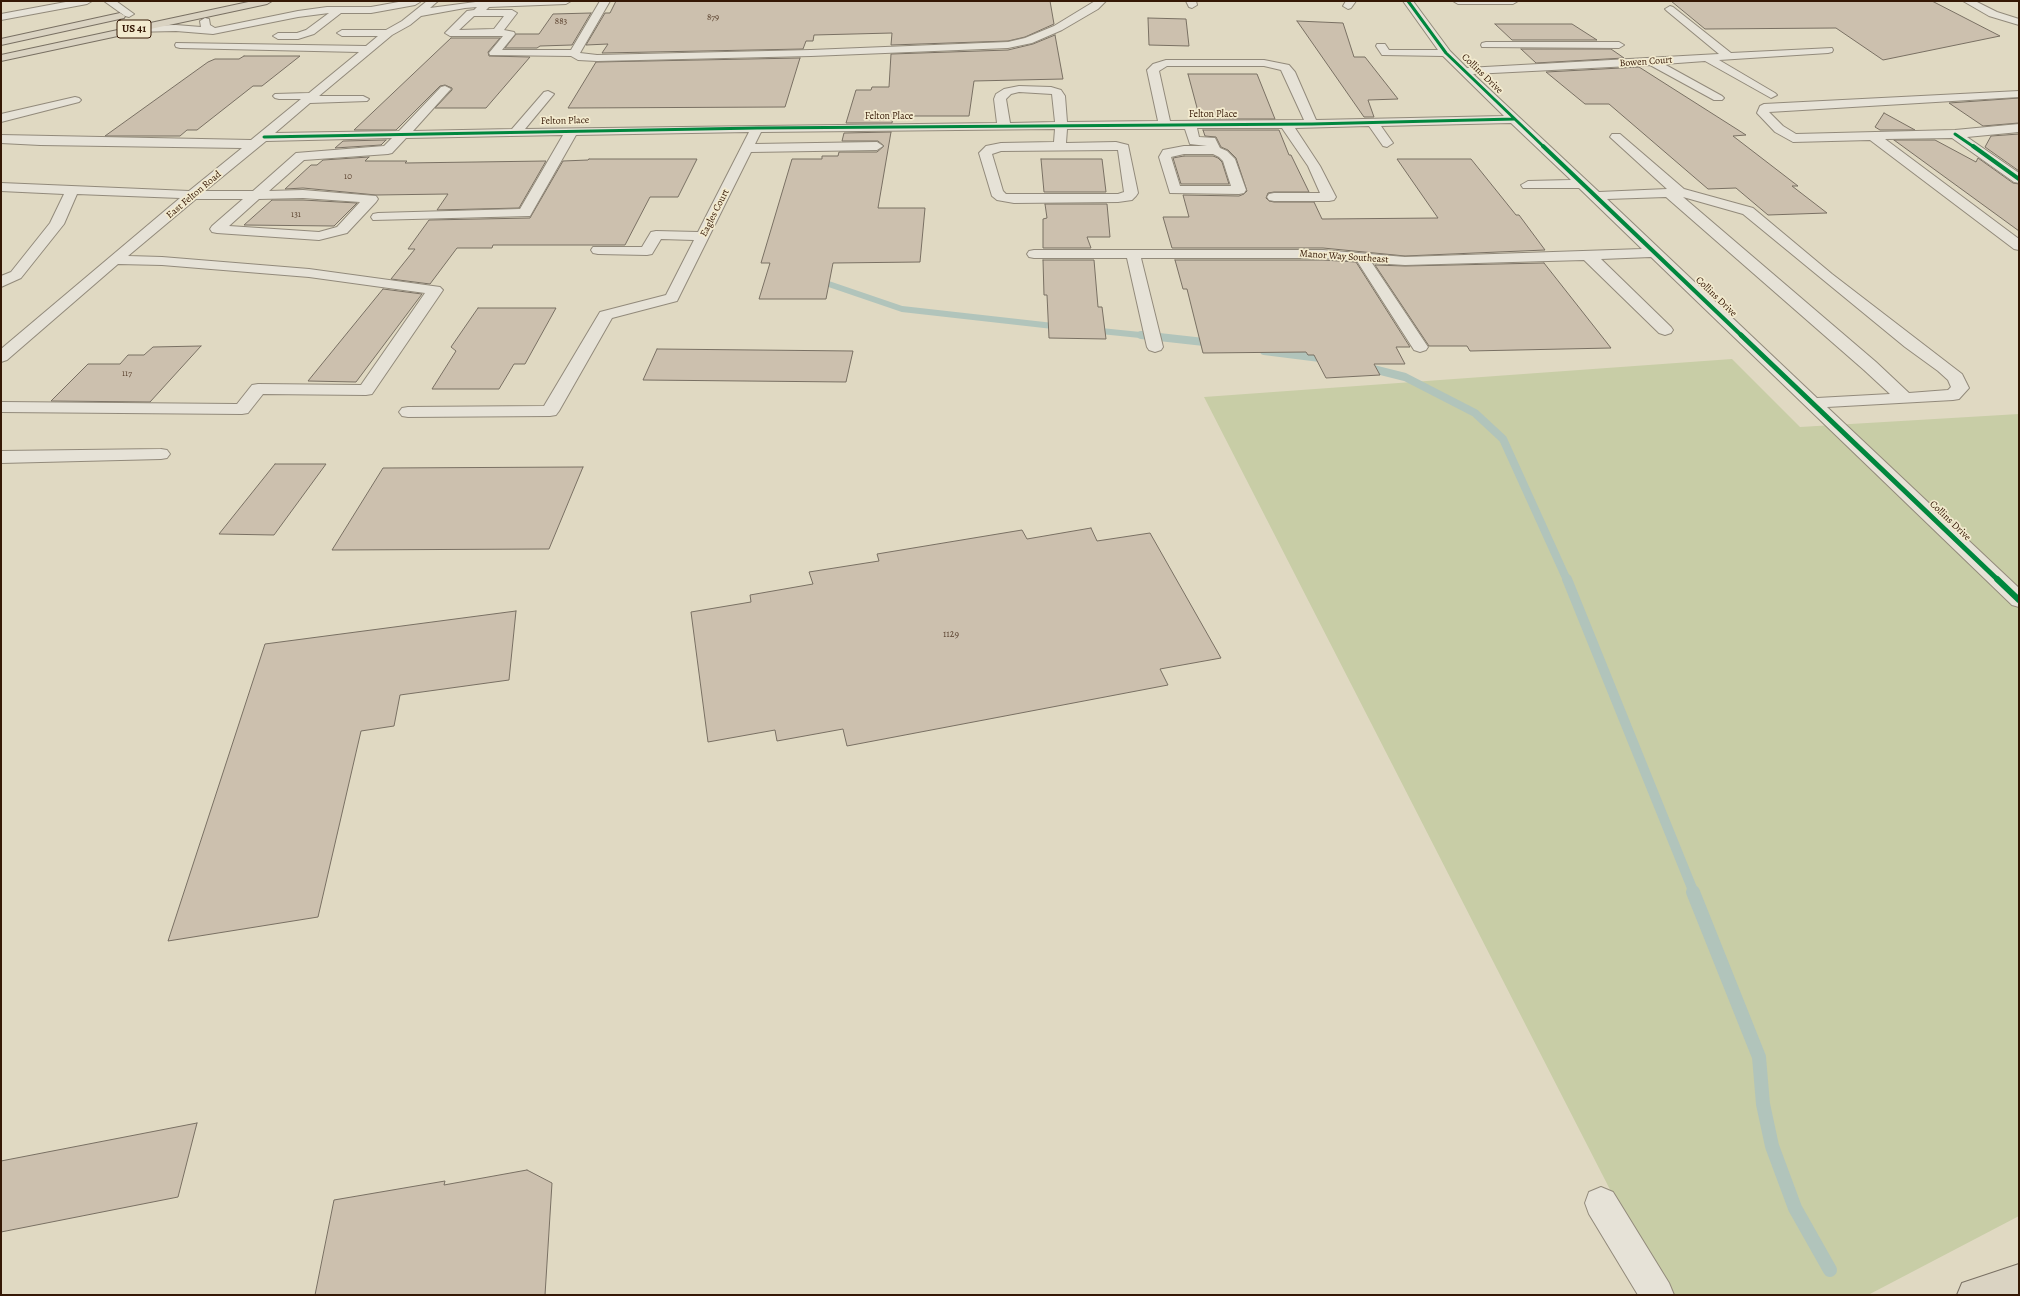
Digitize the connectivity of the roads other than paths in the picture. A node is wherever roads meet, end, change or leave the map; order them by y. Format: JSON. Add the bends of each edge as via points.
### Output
{"nodes":[{"id":1,"x":87,"y":1,"type":"edge"},
{"id":2,"x":109,"y":1,"type":"edge"},
{"id":3,"x":267,"y":1,"type":"edge"},
{"id":4,"x":433,"y":1,"type":"edge"},
{"id":5,"x":438,"y":1,"type":"edge"},
{"id":6,"x":567,"y":1,"type":"edge"},
{"id":7,"x":605,"y":1,"type":"edge"},
{"id":8,"x":1101,"y":1,"type":"edge"},
{"id":9,"x":1408,"y":1,"type":"edge"},
{"id":10,"x":1458,"y":1,"type":"edge"},
{"id":11,"x":1513,"y":1,"type":"edge"},
{"id":12,"x":1968,"y":1,"type":"edge"},
{"id":13,"x":416,"y":2,"type":"edge"},
{"id":14,"x":487,"y":3,"type":"edge"},
{"id":15,"x":465,"y":5,"type":"junction"},
{"id":16,"x":1670,"y":9,"type":"dead end"},
{"id":17,"x":339,"y":10,"type":"junction"},
{"id":18,"x":219,"y":11,"type":"junction"},
{"id":19,"x":319,"y":11,"type":"junction"},
{"id":20,"x":419,"y":12,"type":"junction"},
{"id":21,"x":132,"y":13,"type":"joint"},
{"id":22,"x":477,"y":13,"type":"junction"},
{"id":23,"x":1,"y":17,"type":"edge"},
{"id":24,"x":2019,"y":22,"type":"edge"},
{"id":25,"x":131,"y":29,"type":"junction"},
{"id":26,"x":213,"y":30,"type":"junction"},
{"id":27,"x":497,"y":32,"type":"junction"},
{"id":28,"x":342,"y":33,"type":"dead end"},
{"id":29,"x":388,"y":33,"type":"junction"},
{"id":30,"x":245,"y":34,"type":"dead end"},
{"id":31,"x":1,"y":42,"type":"edge"},
{"id":32,"x":1486,"y":45,"type":"dead end"},
{"id":33,"x":1573,"y":45,"type":"junction"},
{"id":34,"x":1620,"y":45,"type":"dead end"},
{"id":35,"x":180,"y":46,"type":"dead end"},
{"id":36,"x":1381,"y":46,"type":"dead end"},
{"id":37,"x":369,"y":48,"type":"junction"},
{"id":38,"x":1828,"y":50,"type":"dead end"},
{"id":39,"x":574,"y":53,"type":"junction"},
{"id":40,"x":1446,"y":53,"type":"junction"},
{"id":41,"x":1729,"y":57,"type":"junction"},
{"id":42,"x":1,"y":58,"type":"edge"},
{"id":43,"x":1707,"y":58,"type":"junction"},
{"id":44,"x":1653,"y":62,"type":"junction"},
{"id":45,"x":1597,"y":65,"type":"junction"},
{"id":46,"x":1464,"y":71,"type":"junction"},
{"id":47,"x":1753,"y":71,"type":"dead end"},
{"id":48,"x":1732,"y":72,"type":"junction"},
{"id":49,"x":446,"y":90,"type":"dead end"},
{"id":50,"x":548,"y":94,"type":"dead end"},
{"id":51,"x":2019,"y":94,"type":"edge"},
{"id":52,"x":1771,"y":95,"type":"dead end"},
{"id":53,"x":279,"y":96,"type":"dead end"},
{"id":54,"x":311,"y":98,"type":"junction"},
{"id":55,"x":1718,"y":98,"type":"dead end"},
{"id":56,"x":363,"y":99,"type":"dead end"},
{"id":57,"x":75,"y":100,"type":"dead end"},
{"id":58,"x":1355,"y":111,"type":"dead end"},
{"id":59,"x":1,"y":118,"type":"edge"},
{"id":60,"x":1514,"y":119,"type":"junction"},
{"id":61,"x":1368,"y":123,"type":"junction"},
{"id":62,"x":1286,"y":124,"type":"junction"},
{"id":63,"x":1312,"y":124,"type":"junction"},
{"id":64,"x":1165,"y":125,"type":"junction"},
{"id":65,"x":1190,"y":125,"type":"junction"},
{"id":66,"x":1004,"y":126,"type":"junction"},
{"id":67,"x":1061,"y":126,"type":"junction"},
{"id":68,"x":758,"y":128,"type":"junction"},
{"id":69,"x":2019,"y":128,"type":"edge"},
{"id":70,"x":698,"y":129,"type":"junction"},
{"id":71,"x":572,"y":131,"type":"junction"},
{"id":72,"x":516,"y":132,"type":"junction"},
{"id":73,"x":457,"y":133,"type":"junction"},
{"id":74,"x":402,"y":134,"type":"junction"},
{"id":75,"x":1955,"y":134,"type":"junction"},
{"id":76,"x":1873,"y":136,"type":"junction"},
{"id":77,"x":1616,"y":137,"type":"dead end"},
{"id":78,"x":1,"y":138,"type":"edge"},
{"id":79,"x":260,"y":140,"type":"junction"},
{"id":80,"x":21,"y":141,"type":"junction"},
{"id":81,"x":1194,"y":141,"type":"junction"},
{"id":82,"x":687,"y":143,"type":"dead end"},
{"id":83,"x":1387,"y":143,"type":"dead end"},
{"id":84,"x":580,"y":144,"type":"dead end"},
{"id":85,"x":549,"y":145,"type":"dead end"},
{"id":86,"x":564,"y":145,"type":"junction"},
{"id":87,"x":877,"y":146,"type":"dead end"},
{"id":88,"x":1060,"y":146,"type":"junction"},
{"id":89,"x":444,"y":147,"type":"dead end"},
{"id":90,"x":747,"y":148,"type":"junction"},
{"id":91,"x":1184,"y":150,"type":"junction"},
{"id":92,"x":1215,"y":150,"type":"junction"},
{"id":93,"x":1,"y":154,"type":"edge"},
{"id":94,"x":2019,"y":180,"type":"edge"},
{"id":95,"x":1582,"y":184,"type":"junction"},
{"id":96,"x":1528,"y":185,"type":"dead end"},
{"id":97,"x":1,"y":187,"type":"edge"},
{"id":98,"x":72,"y":190,"type":"junction"},
{"id":99,"x":1674,"y":192,"type":"junction"},
{"id":100,"x":194,"y":195,"type":"junction"},
{"id":101,"x":256,"y":195,"type":"junction"},
{"id":102,"x":1595,"y":196,"type":"junction"},
{"id":103,"x":1274,"y":197,"type":"dead end"},
{"id":104,"x":378,"y":217,"type":"dead end"},
{"id":105,"x":703,"y":236,"type":"junction"},
{"id":106,"x":2019,"y":246,"type":"edge"},
{"id":107,"x":598,"y":250,"type":"dead end"},
{"id":108,"x":1655,"y":253,"type":"junction"},
{"id":109,"x":1034,"y":254,"type":"dead end"},
{"id":110,"x":1133,"y":254,"type":"junction"},
{"id":111,"x":1588,"y":255,"type":"junction"},
{"id":112,"x":1362,"y":258,"type":"junction"},
{"id":113,"x":114,"y":260,"type":"junction"},
{"id":114,"x":1,"y":282,"type":"edge"},
{"id":115,"x":1664,"y":330,"type":"dead end"},
{"id":116,"x":1155,"y":347,"type":"dead end"},
{"id":117,"x":1420,"y":347,"type":"dead end"},
{"id":118,"x":1,"y":357,"type":"edge"},
{"id":119,"x":1904,"y":398,"type":"junction"},
{"id":120,"x":1813,"y":403,"type":"junction"},
{"id":121,"x":1,"y":407,"type":"edge"},
{"id":122,"x":408,"y":412,"type":"dead end"},
{"id":123,"x":161,"y":454,"type":"dead end"},
{"id":124,"x":1,"y":457,"type":"edge"},
{"id":125,"x":2019,"y":600,"type":"edge"},
{"id":126,"x":1601,"y":1203,"type":"dead end"},
{"id":127,"x":2019,"y":1281,"type":"edge"},
{"id":128,"x":1657,"y":1295,"type":"edge"},
{"id":129,"x":1974,"y":1295,"type":"edge"}],
"edges":[{"from":1,"to":23,"type":"street"},
{"from":2,"to":21,"type":"street"},
{"from":3,"to":18,"type":"main road","number":"US 41"},
{"from":4,"to":20,"type":"street","name":"East Felton Road"},
{"from":5,"to":15,"type":"street"},
{"from":6,"to":14,"type":"street"},
{"from":7,"to":39,"type":"street"},
{"from":8,"to":39,"type":"street","via":[[1058,28],[1034,38],[1002,46],[597,58],[578,57]]},
{"from":9,"to":40,"type":"street","name":"Collins Drive"},
{"from":10,"to":11,"type":"street"},
{"from":12,"to":24,"type":"street","via":[[1993,14]]},
{"from":13,"to":17,"type":"street","via":[[371,10]]},
{"from":13,"to":29,"type":"street","name":"East Felton Road","via":[[388,24]]},
{"from":14,"to":15,"type":"street"},
{"from":14,"to":22,"type":"street"},
{"from":15,"to":20,"type":"street"},
{"from":16,"to":41,"type":"street"},
{"from":17,"to":19,"type":"street"},
{"from":17,"to":19,"type":"street","via":[[310,32],[298,36],[268,36],[295,27]]},
{"from":18,"to":25,"type":"main road","number":"US 41"},
{"from":18,"to":26,"type":"street","via":[[204,22],[205,26]]},
{"from":19,"to":26,"type":"street"},
{"from":20,"to":29,"type":"street","name":"East Felton Road"},
{"from":21,"to":31,"type":"main road","number":"US 41"},
{"from":22,"to":27,"type":"street","via":[[512,13]]},
{"from":22,"to":27,"type":"street","via":[[471,13],[450,33]]},
{"from":25,"to":26,"type":"street"},
{"from":25,"to":42,"type":"main road","number":"US 41"},
{"from":26,"to":30,"type":"street"},
{"from":27,"to":39,"type":"street","via":[[510,34],[494,53]]},
{"from":28,"to":29,"type":"street"},
{"from":29,"to":37,"type":"street","name":"East Felton Road"},
{"from":32,"to":33,"type":"street"},
{"from":33,"to":34,"type":"street"},
{"from":33,"to":45,"type":"street"},
{"from":35,"to":37,"type":"street"},
{"from":36,"to":40,"type":"street","via":[[1386,53]]},
{"from":37,"to":54,"type":"street","name":"East Felton Road"},
{"from":38,"to":41,"type":"street","name":"Bowen Court"},
{"from":40,"to":46,"type":"street","name":"Collins Drive"},
{"from":41,"to":43,"type":"street","name":"Bowen Court"},
{"from":43,"to":44,"type":"street","name":"Bowen Court"},
{"from":43,"to":48,"type":"street"},
{"from":44,"to":45,"type":"street","name":"Bowen Court"},
{"from":44,"to":55,"type":"street"},
{"from":45,"to":46,"type":"street","name":"Bowen Court"},
{"from":46,"to":60,"type":"street","name":"Collins Drive"},
{"from":47,"to":48,"type":"street"},
{"from":48,"to":52,"type":"street"},
{"from":49,"to":74,"type":"street"},
{"from":50,"to":72,"type":"street"},
{"from":51,"to":76,"type":"street","via":[[1764,108],[1763,113],[1779,129],[1793,138]]},
{"from":53,"to":54,"type":"street"},
{"from":54,"to":56,"type":"street"},
{"from":54,"to":79,"type":"street","name":"East Felton Road"},
{"from":57,"to":59,"type":"street"},
{"from":58,"to":61,"type":"street"},
{"from":60,"to":61,"type":"street","name":"Felton Place"},
{"from":60,"to":95,"type":"street","name":"Collins Drive"},
{"from":61,"to":63,"type":"street","name":"Felton Place"},
{"from":61,"to":83,"type":"street"},
{"from":62,"to":63,"type":"street","name":"Felton Place"},
{"from":62,"to":65,"type":"street","name":"Felton Place"},
{"from":62,"to":103,"type":"street","via":[[1314,166],[1329,197]]},
{"from":63,"to":64,"type":"street","via":[[1285,68],[1264,63],[1166,63],[1153,70]]},
{"from":64,"to":65,"type":"street","name":"Felton Place"},
{"from":64,"to":67,"type":"street","name":"Felton Place"},
{"from":65,"to":81,"type":"street"},
{"from":66,"to":67,"type":"street","name":"Felton Place"},
{"from":66,"to":67,"type":"street","via":[[1000,99],[1002,94],[1008,91],[1038,89],[1051,90],[1059,96]]},
{"from":66,"to":68,"type":"street","name":"Felton Place"},
{"from":67,"to":88,"type":"street"},
{"from":68,"to":70,"type":"street","name":"Felton Place"},
{"from":68,"to":90,"type":"street","name":"Eagles Court"},
{"from":69,"to":75,"type":"street"},
{"from":70,"to":71,"type":"street","name":"Felton Place"},
{"from":70,"to":82,"type":"street"},
{"from":71,"to":72,"type":"street","name":"Felton Place"},
{"from":71,"to":86,"type":"street"},
{"from":72,"to":73,"type":"street","name":"Felton Place"},
{"from":73,"to":74,"type":"street","name":"Felton Place"},
{"from":73,"to":89,"type":"street"},
{"from":74,"to":79,"type":"street","name":"Felton Place"},
{"from":74,"to":101,"type":"street","via":[[388,150],[300,156]]},
{"from":75,"to":76,"type":"street"},
{"from":75,"to":94,"type":"street"},
{"from":76,"to":106,"type":"street"},
{"from":77,"to":99,"type":"street"},
{"from":78,"to":80,"type":"street","name":"Felton Place"},
{"from":79,"to":80,"type":"street","name":"Felton Place"},
{"from":79,"to":100,"type":"street","name":"East Felton Road"},
{"from":80,"to":93,"type":"street"},
{"from":81,"to":91,"type":"street","via":[[1181,141]]},
{"from":81,"to":92,"type":"street","via":[[1211,141]]},
{"from":84,"to":86,"type":"street"},
{"from":85,"to":86,"type":"street"},
{"from":86,"to":104,"type":"street","via":[[525,213]]},
{"from":87,"to":90,"type":"street"},
{"from":88,"to":88,"type":"street","via":[[1124,148],[1131,193],[1127,197],[1118,198],[1014,199],[1002,197],[997,193],[985,153],[990,149]]},
{"from":90,"to":105,"type":"street","name":"Eagles Court"},
{"from":91,"to":92,"type":"street"},
{"from":91,"to":92,"type":"street","via":[[1167,153],[1165,156],[1174,190],[1240,190],[1229,159]]},
{"from":95,"to":96,"type":"street"},
{"from":95,"to":102,"type":"street","name":"Collins Drive"},
{"from":97,"to":98,"type":"street"},
{"from":98,"to":100,"type":"street"},
{"from":98,"to":114,"type":"street","via":[[57,224],[16,275]]},
{"from":99,"to":102,"type":"street"},
{"from":99,"to":119,"type":"street"},
{"from":99,"to":119,"type":"street","via":[[1748,211],[1911,344],[1944,367],[1956,378],[1960,388],[1953,395]]},
{"from":100,"to":101,"type":"street"},
{"from":100,"to":113,"type":"street","name":"East Felton Road"},
{"from":101,"to":101,"type":"street","via":[[217,229],[319,236],[342,230],[371,199],[303,194]]},
{"from":102,"to":108,"type":"street","name":"Collins Drive"},
{"from":105,"to":107,"type":"street","via":[[656,235],[647,251]]},
{"from":105,"to":122,"type":"street","name":"Eagles Court","via":[[672,298],[606,315],[550,411]]},
{"from":108,"to":111,"type":"street","name":"Manor Way Southeast"},
{"from":108,"to":120,"type":"street","name":"Collins Drive"},
{"from":109,"to":110,"type":"street","name":"Manor Way Southeast"},
{"from":110,"to":112,"type":"street","name":"Manor Way Southeast","via":[[1323,254]]},
{"from":110,"to":116,"type":"street"},
{"from":111,"to":112,"type":"street","name":"Manor Way Southeast","via":[[1405,262]]},
{"from":111,"to":115,"type":"street"},
{"from":112,"to":117,"type":"street"},
{"from":113,"to":118,"type":"street","name":"East Felton Road"},
{"from":113,"to":121,"type":"street","via":[[162,260],[309,273],[435,290],[366,390],[258,389],[242,409]]},
{"from":119,"to":120,"type":"street"},
{"from":120,"to":125,"type":"street","name":"Collins Drive"},
{"from":123,"to":124,"type":"street"},
{"from":126,"to":128,"type":"street"},
{"from":127,"to":129,"type":"main road"}]}
